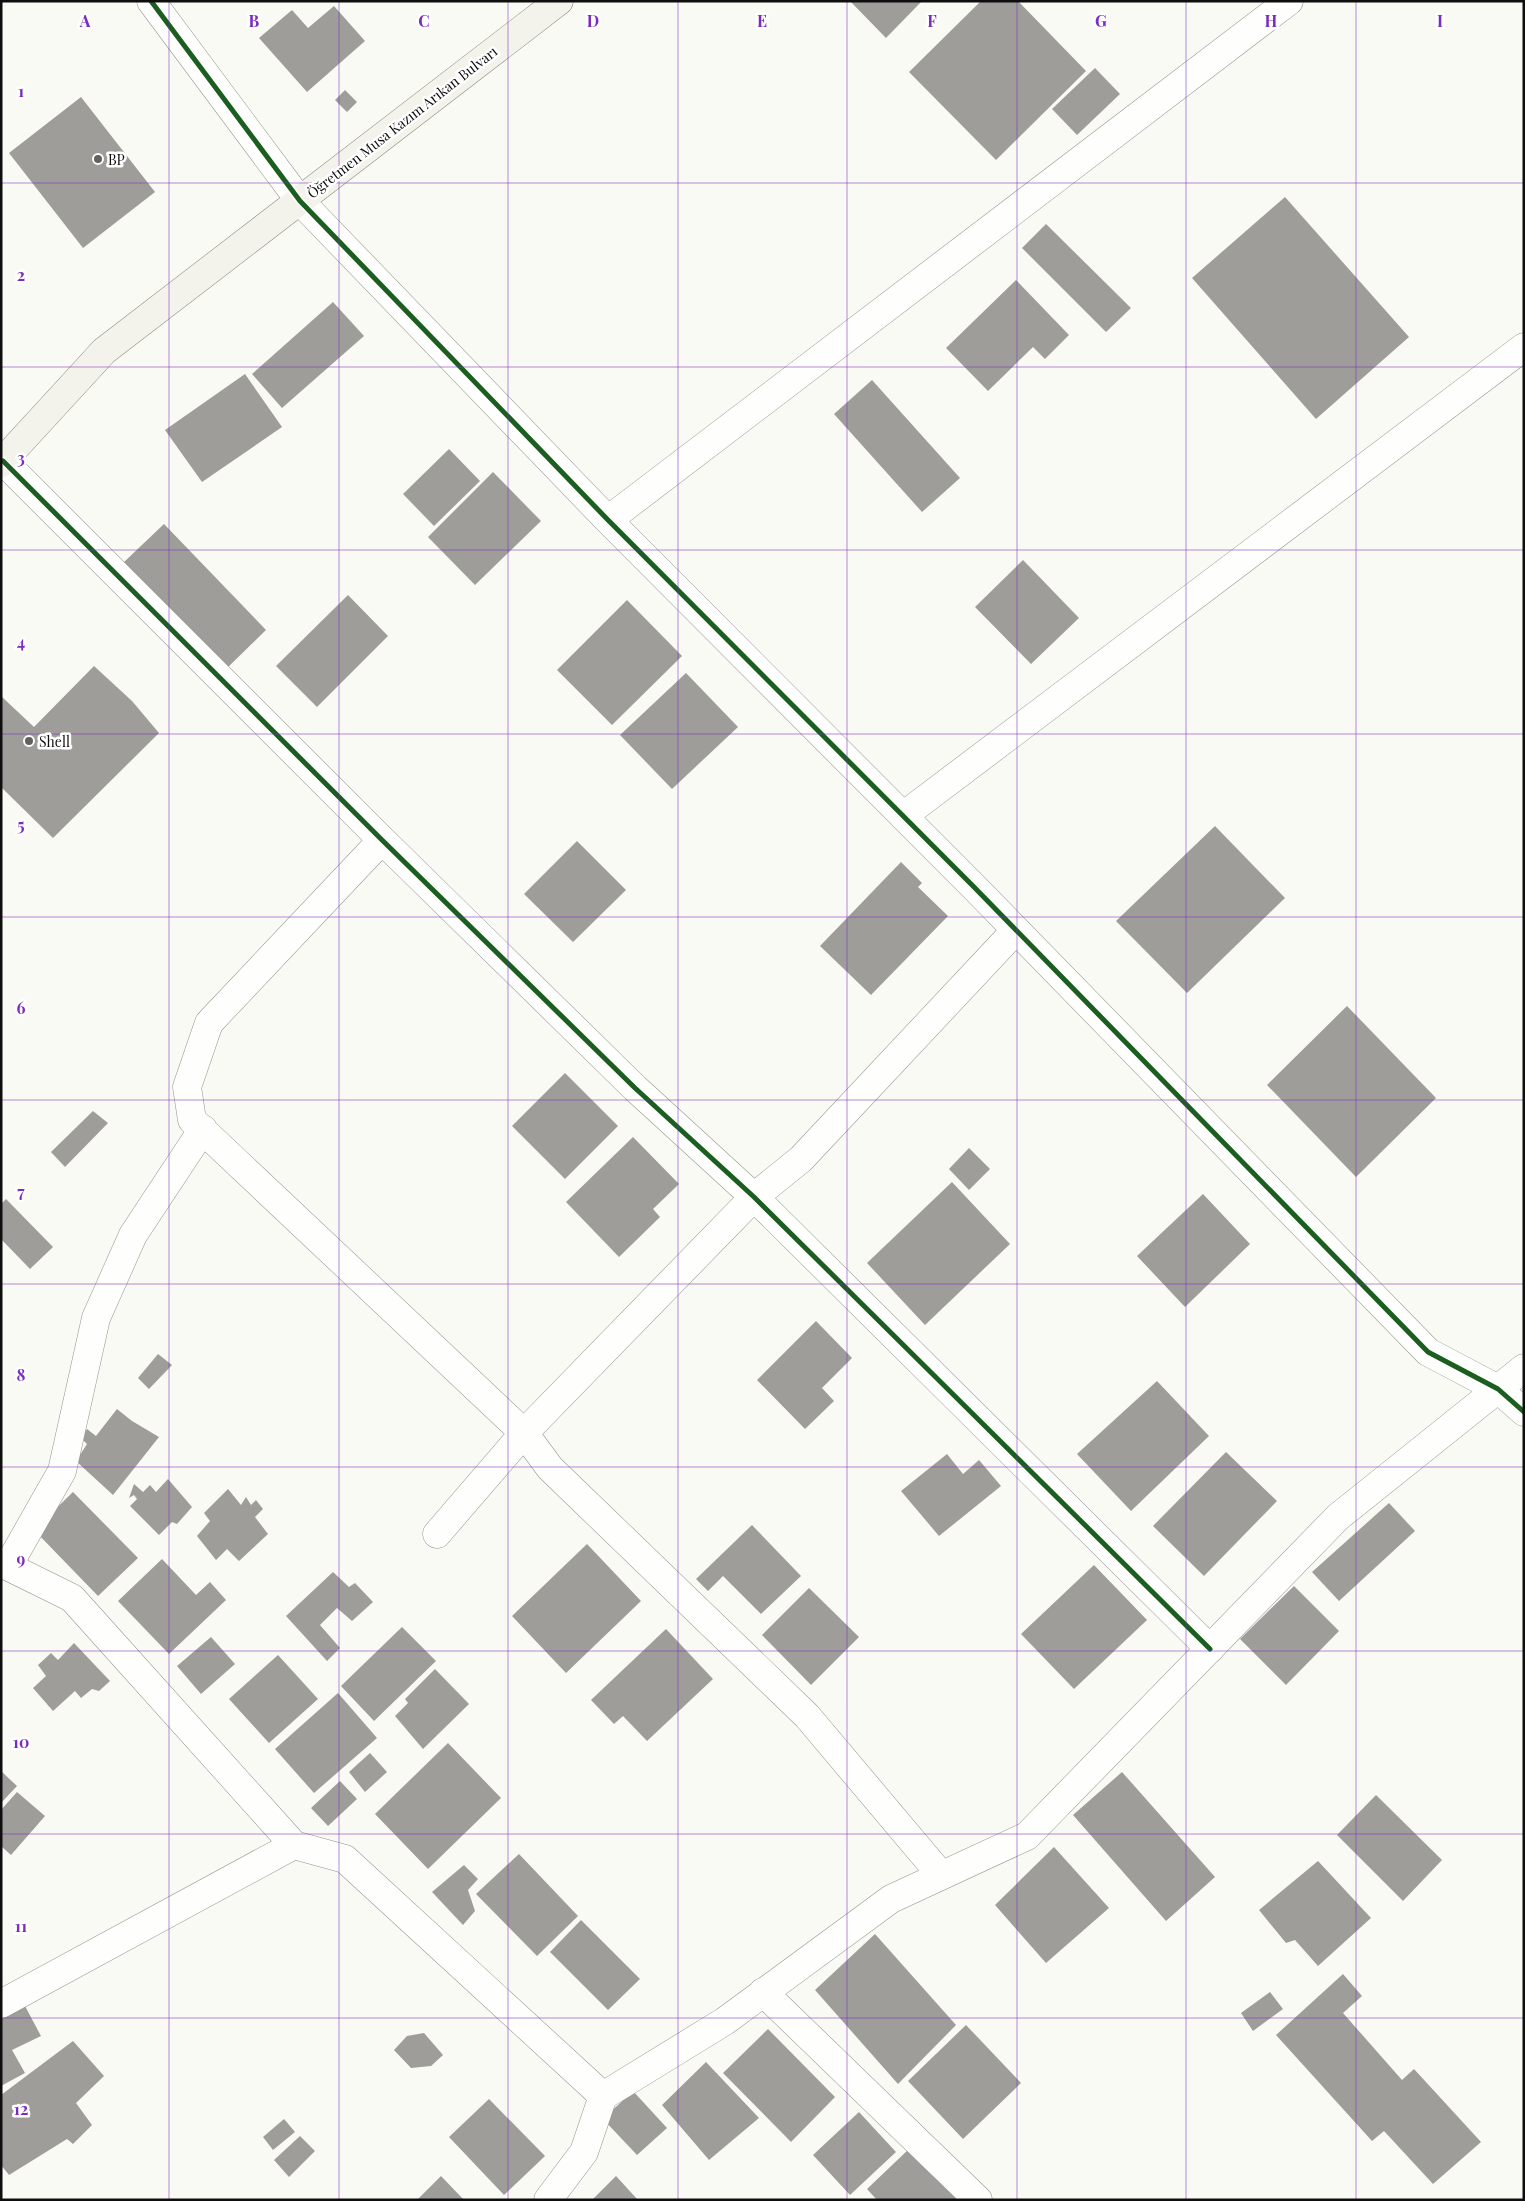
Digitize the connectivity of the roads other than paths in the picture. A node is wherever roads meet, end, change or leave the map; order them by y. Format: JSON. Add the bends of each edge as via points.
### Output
{"nodes":[{"id":1,"x":151,"y":1,"type":"edge"},
{"id":2,"x":559,"y":1,"type":"edge"},
{"id":3,"x":1289,"y":1,"type":"edge"},
{"id":4,"x":300,"y":202,"type":"junction"},
{"id":5,"x":1524,"y":347,"type":"edge"},
{"id":6,"x":2,"y":462,"type":"edge"},
{"id":7,"x":608,"y":520,"type":"junction"},
{"id":8,"x":903,"y":816,"type":"junction"},
{"id":9,"x":382,"y":840,"type":"junction"},
{"id":10,"x":1016,"y":930,"type":"junction"},
{"id":11,"x":203,"y":1129,"type":"junction"},
{"id":12,"x":754,"y":1197,"type":"junction"},
{"id":13,"x":1524,"y":1368,"type":"edge"},
{"id":14,"x":1498,"y":1389,"type":"junction"},
{"id":15,"x":1524,"y":1412,"type":"edge"},
{"id":16,"x":524,"y":1433,"type":"junction"},
{"id":17,"x":438,"y":1534,"type":"dead end"},
{"id":18,"x":5,"y":1564,"type":"edge"},
{"id":19,"x":1210,"y":1649,"type":"junction"},
{"id":20,"x":294,"y":1845,"type":"junction"},
{"id":21,"x":941,"y":1875,"type":"junction"},
{"id":22,"x":763,"y":1992,"type":"junction"},
{"id":23,"x":1,"y":2004,"type":"edge"},
{"id":24,"x":603,"y":2096,"type":"junction"},
{"id":25,"x":548,"y":2200,"type":"edge"},
{"id":26,"x":978,"y":2200,"type":"edge"}],
"edges":[{"from":1,"to":4,"type":"street"},
{"from":2,"to":4,"type":"street","name":"Öğretmen Musa Kazım Arıkan Bulvarı"},
{"from":3,"to":7,"type":"street"},
{"from":4,"to":6,"type":"street","name":"Öğretmen Musa Kazım Arıkan Bulvarı","via":[[104,351]]},
{"from":4,"to":7,"type":"street"},
{"from":5,"to":8,"type":"street"},
{"from":6,"to":9,"type":"street"},
{"from":7,"to":8,"type":"street"},
{"from":8,"to":10,"type":"street"},
{"from":9,"to":11,"type":"street","via":[[209,1024],[187,1087],[192,1120]]},
{"from":9,"to":12,"type":"street","via":[[635,1088]]},
{"from":10,"to":12,"type":"street","via":[[801,1159]]},
{"from":10,"to":14,"type":"street","via":[[1428,1352]]},
{"from":11,"to":16,"type":"street"},
{"from":11,"to":18,"type":"street","via":[[133,1235],[96,1318],[62,1471]]},
{"from":12,"to":16,"type":"street"},
{"from":12,"to":19,"type":"street"},
{"from":13,"to":14,"type":"street"},
{"from":14,"to":15,"type":"street"},
{"from":14,"to":19,"type":"street","via":[[1338,1517]]},
{"from":16,"to":17,"type":"street"},
{"from":16,"to":21,"type":"street","via":[[550,1468],[807,1716]]},
{"from":18,"to":20,"type":"street","via":[[72,1598]]},
{"from":19,"to":21,"type":"street","via":[[1027,1836]]},
{"from":20,"to":23,"type":"street"},
{"from":20,"to":24,"type":"street","via":[[345,1859]]},
{"from":21,"to":22,"type":"street","via":[[891,1899]]},
{"from":22,"to":24,"type":"street","via":[[725,2021]]},
{"from":22,"to":26,"type":"street"},
{"from":24,"to":25,"type":"street","via":[[584,2152]]}]}
